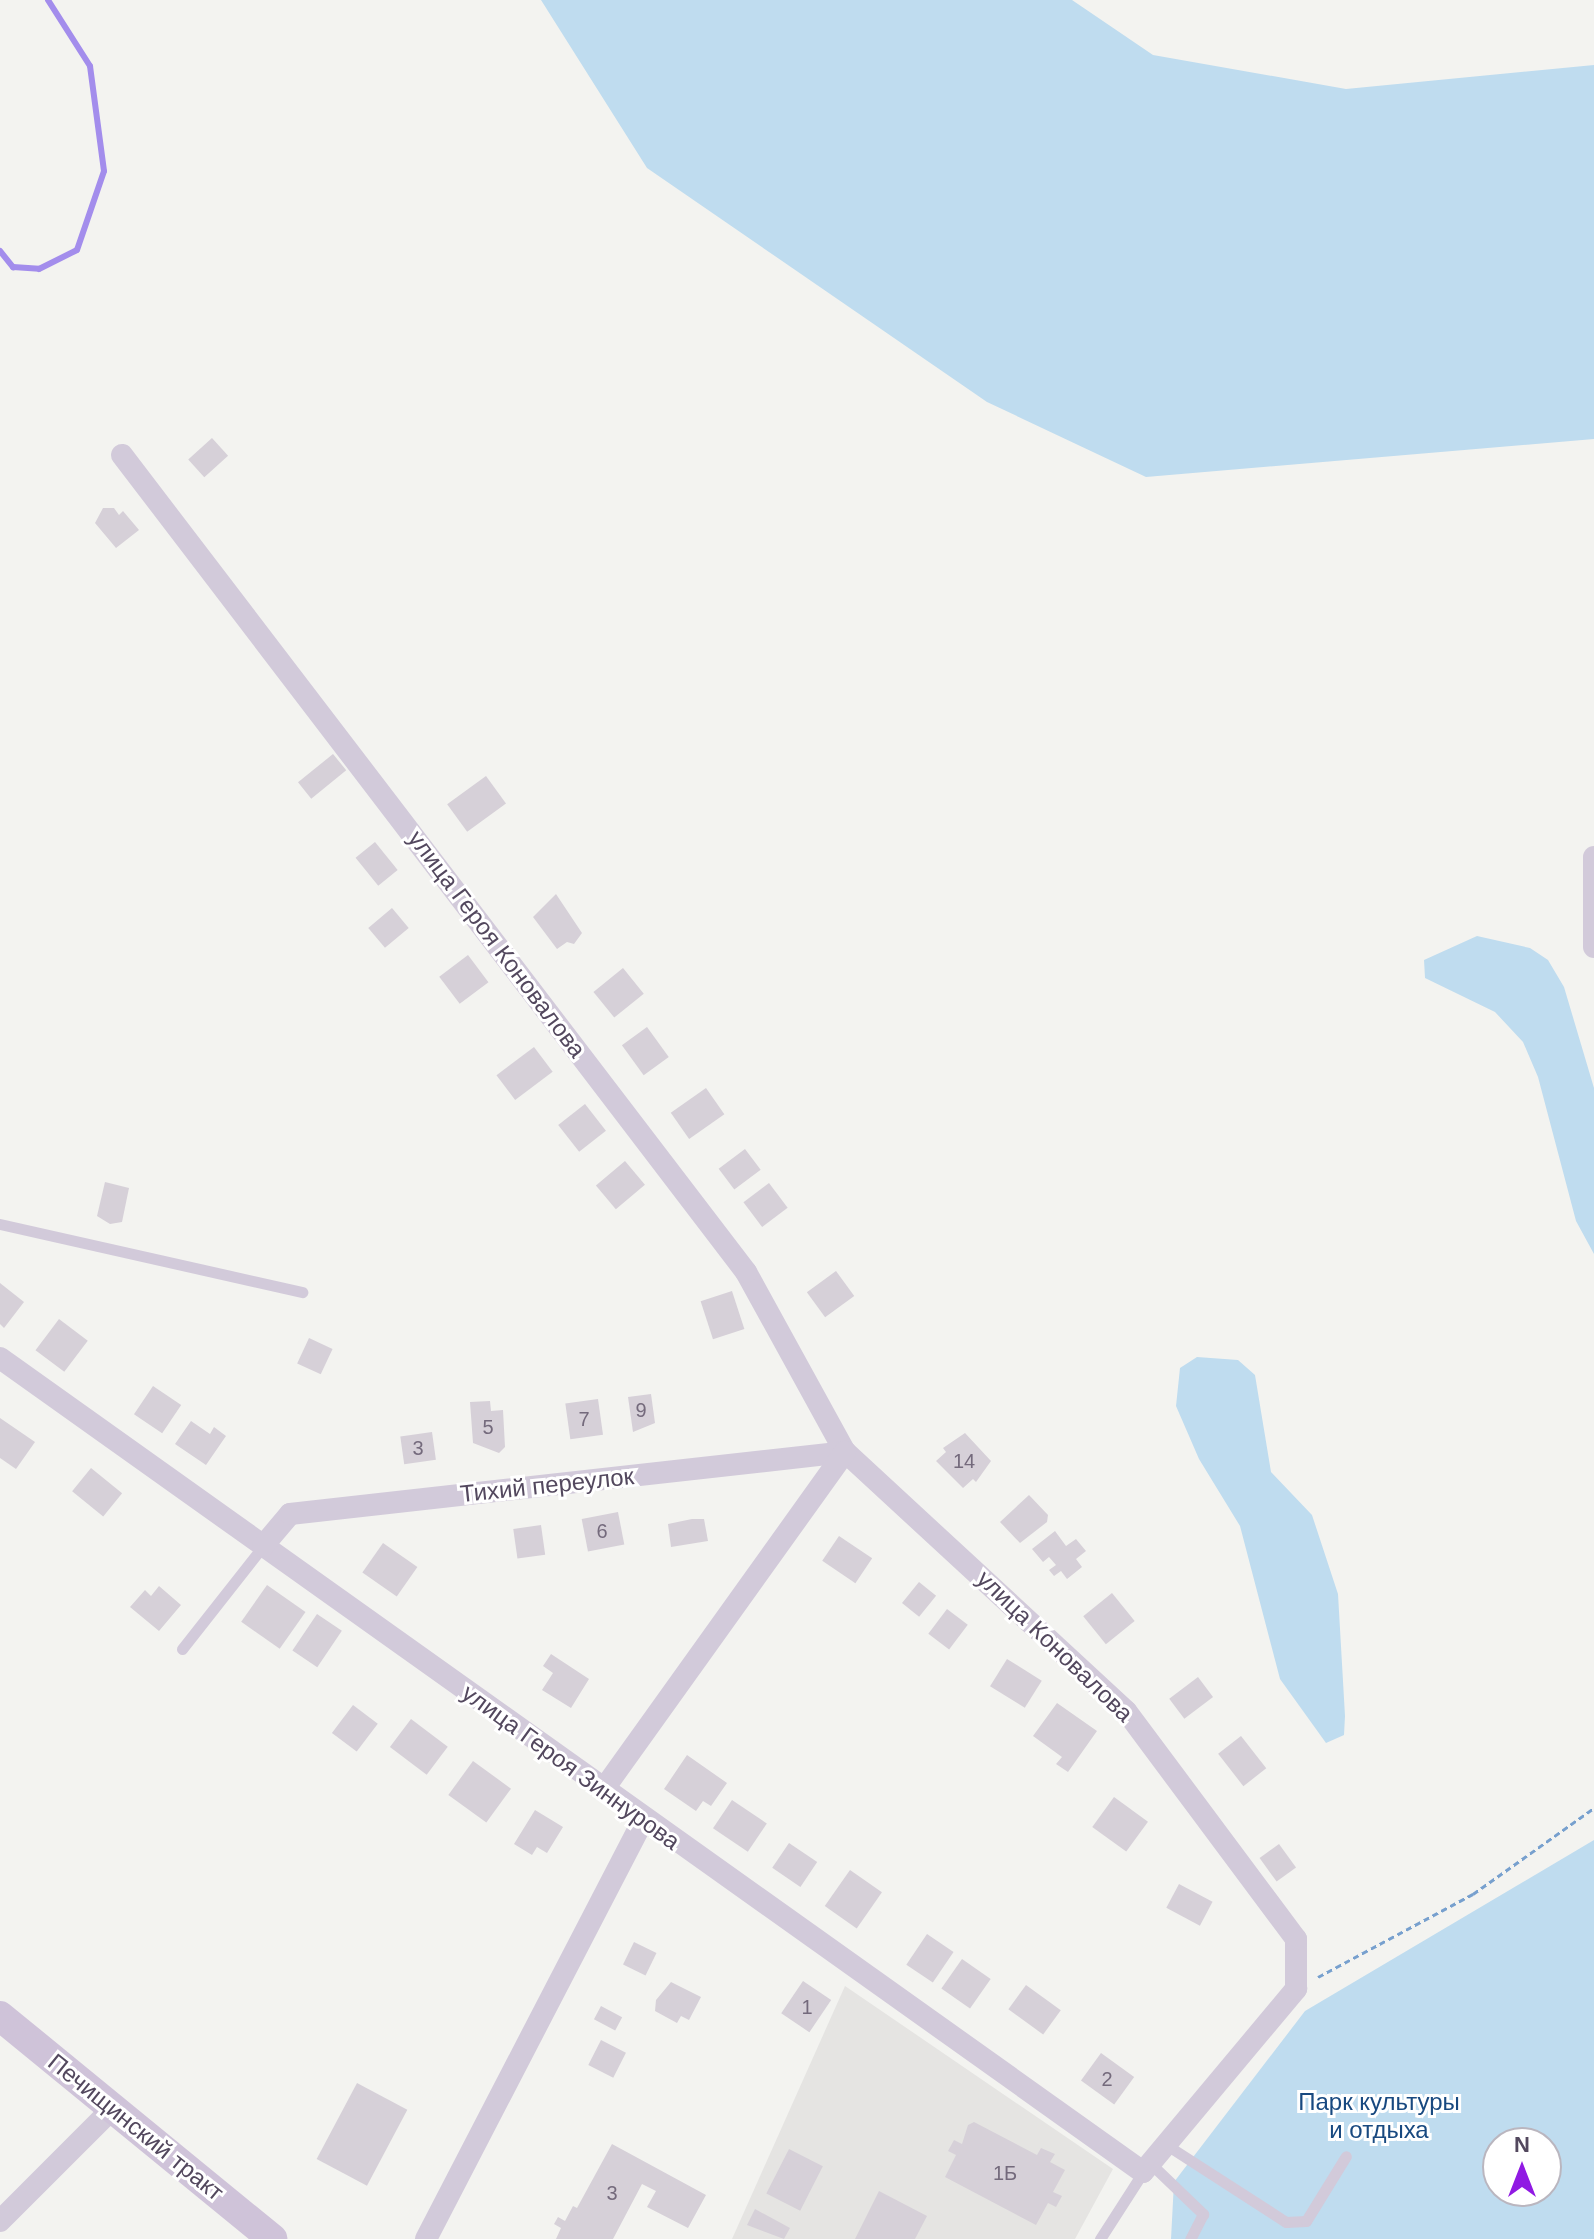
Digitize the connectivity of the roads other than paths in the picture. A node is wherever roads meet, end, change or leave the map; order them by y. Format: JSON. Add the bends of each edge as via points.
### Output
{"nodes":[{"id":1,"x":122,"y":455,"type":"dead end"},
{"id":2,"x":1594,"y":857,"type":"edge"},
{"id":3,"x":1594,"y":947,"type":"edge"},
{"id":4,"x":0,"y":1224,"type":"edge"},
{"id":5,"x":302,"y":1292,"type":"dead end"},
{"id":6,"x":0,"y":1358,"type":"edge"},
{"id":7,"x":845,"y":1452,"type":"junction"},
{"id":8,"x":263,"y":1546,"type":"junction"},
{"id":9,"x":182,"y":1649,"type":"dead end"},
{"id":10,"x":603,"y":1790,"type":"junction"},
{"id":11,"x":644,"y":1819,"type":"junction"},
{"id":12,"x":0,"y":2016,"type":"edge"},
{"id":13,"x":113,"y":2108,"type":"junction"},
{"id":14,"x":1165,"y":2144,"type":"junction"},
{"id":15,"x":1346,"y":2156,"type":"dead end"},
{"id":16,"x":1147,"y":2168,"type":"junction"},
{"id":17,"x":0,"y":2221,"type":"edge"},
{"id":18,"x":265,"y":2237,"type":"edge"},
{"id":19,"x":426,"y":2239,"type":"edge"},
{"id":20,"x":1100,"y":2239,"type":"edge"},
{"id":21,"x":1190,"y":2239,"type":"edge"}],
"edges":[{"from":1,"to":7,"type":"street","name":"улица Героя Коновалова","via":[[746,1272]]},
{"from":2,"to":3,"type":"street"},
{"from":4,"to":5,"type":"lane"},
{"from":6,"to":8,"type":"street","name":"улица Героя Зиннурова"},
{"from":7,"to":8,"type":"street","name":"Тихий переулок","via":[[290,1514]]},
{"from":7,"to":10,"type":"street"},
{"from":7,"to":14,"type":"street","name":"улица Коновалова","via":[[1126,1711],[1296,1939],[1296,1989]]},
{"from":8,"to":9,"type":"lane"},
{"from":8,"to":10,"type":"street","name":"улица Героя Зиннурова"},
{"from":10,"to":11,"type":"street","name":"улица Героя Зиннурова"},
{"from":11,"to":16,"type":"street","name":"улица Героя Зиннурова"},
{"from":11,"to":19,"type":"street"},
{"from":12,"to":13,"type":"street","name":"Печищинский тракт"},
{"from":13,"to":17,"type":"street"},
{"from":13,"to":18,"type":"street","name":"Печищинский тракт"},
{"from":14,"to":15,"type":"lane","via":[[1286,2222],[1306,2221]]},
{"from":14,"to":16,"type":"street"},
{"from":16,"to":20,"type":"lane"},
{"from":16,"to":21,"type":"lane","via":[[1203,2214]]}]}
